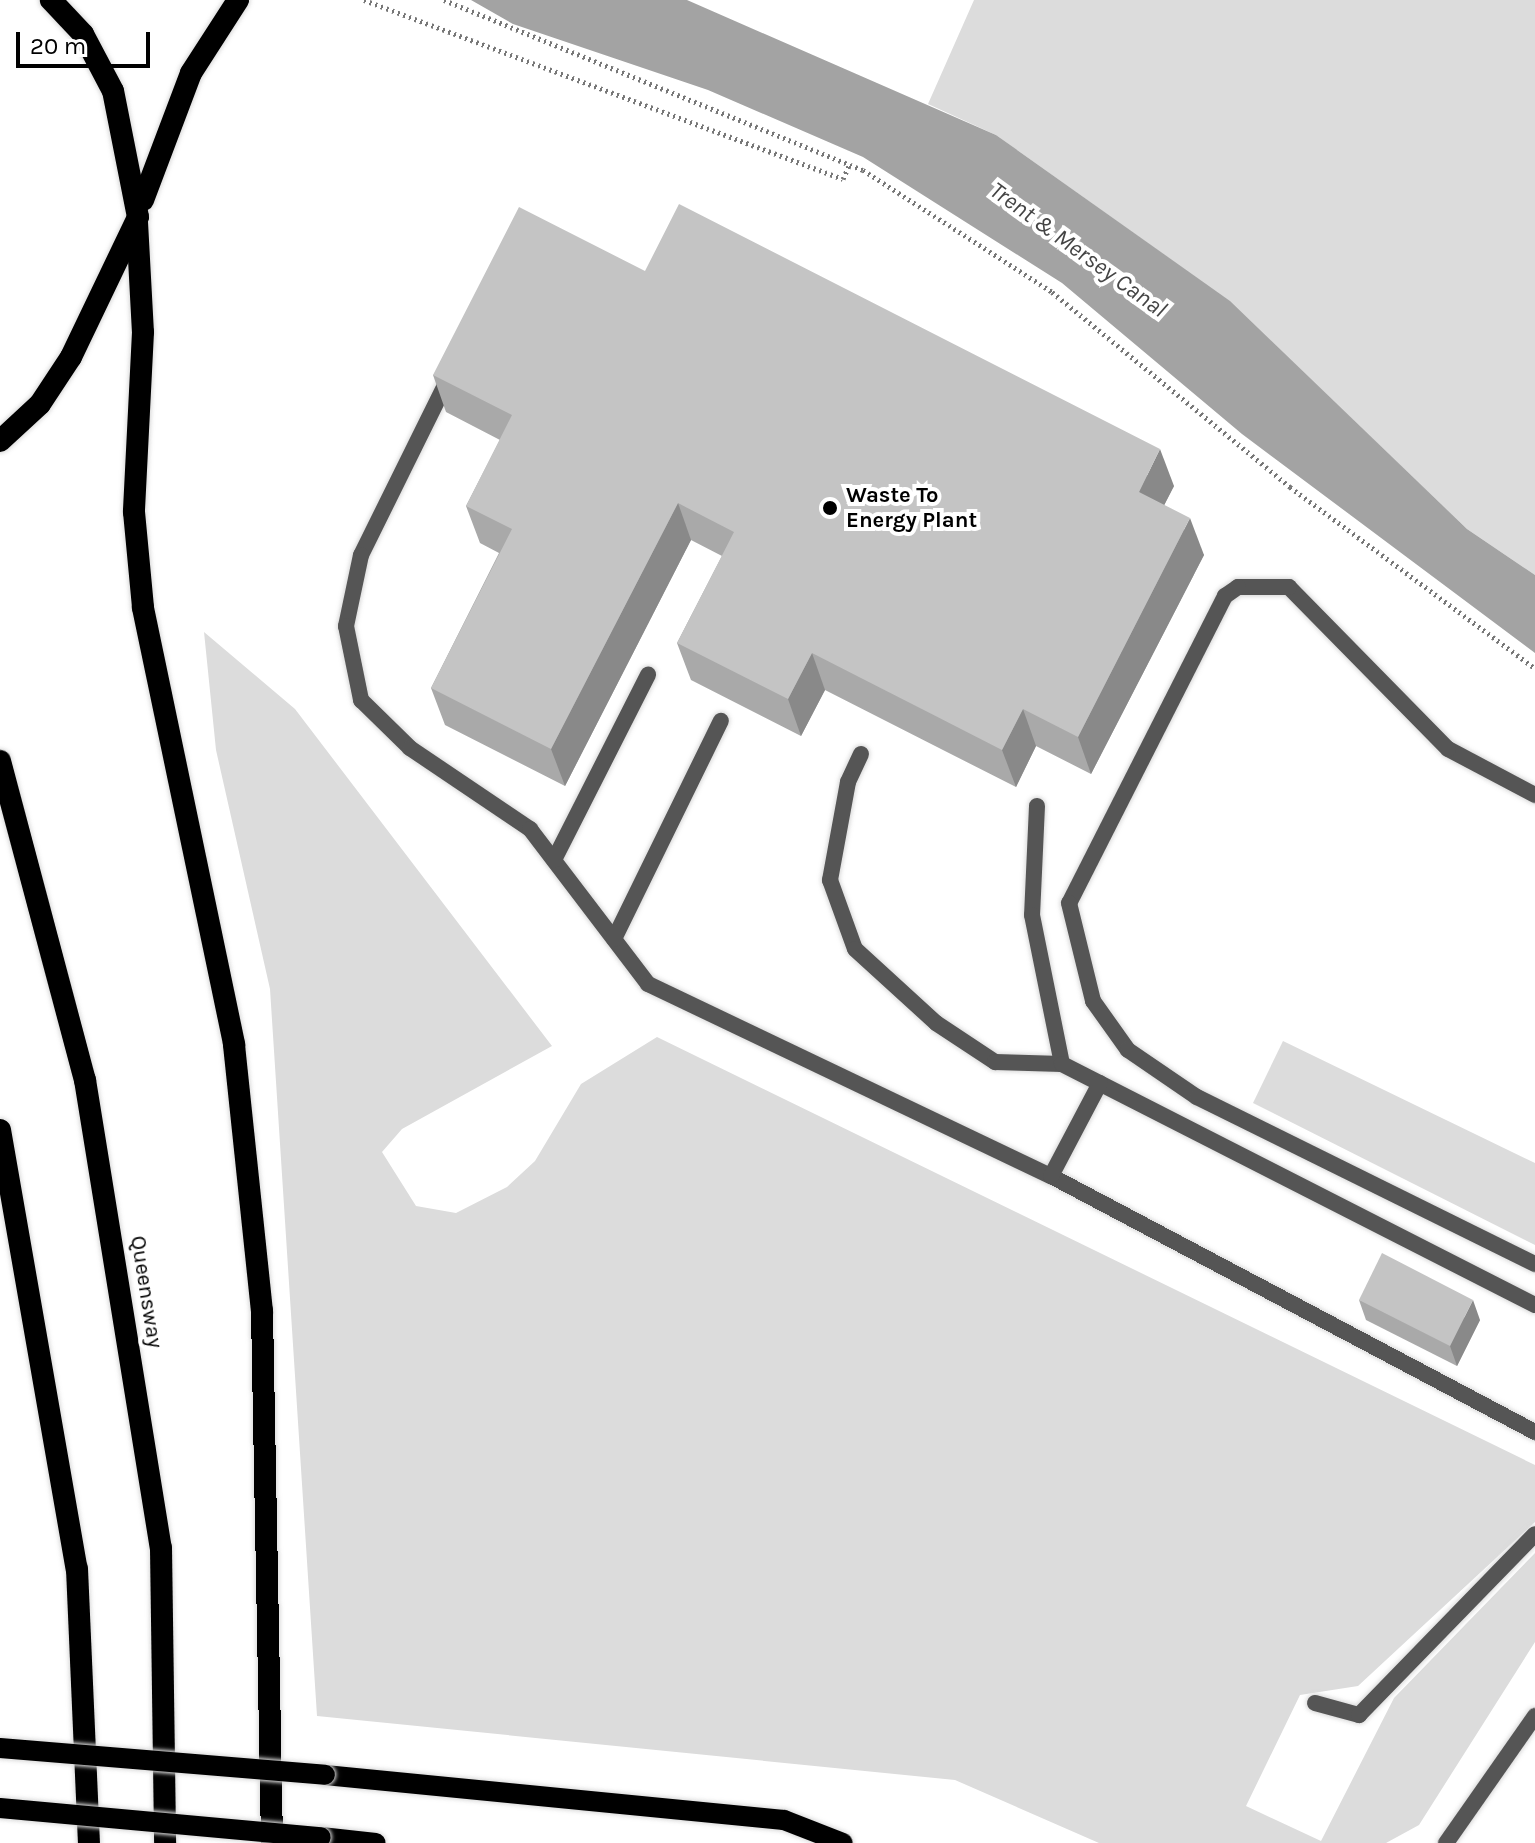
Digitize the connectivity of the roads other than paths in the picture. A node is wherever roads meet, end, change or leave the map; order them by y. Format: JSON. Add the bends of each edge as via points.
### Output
{"nodes":[{"id":1,"x":51,"y":0,"type":"edge"},
{"id":2,"x":238,"y":0,"type":"edge"},
{"id":3,"x":138,"y":220,"type":"junction"},
{"id":4,"x":459,"y":357,"type":"edge"},
{"id":5,"x":0,"y":441,"type":"edge"},
{"id":6,"x":648,"y":675,"type":"dead end"},
{"id":7,"x":721,"y":721,"type":"dead end"},
{"id":8,"x":861,"y":754,"type":"dead end"},
{"id":9,"x":0,"y":761,"type":"edge"},
{"id":10,"x":1535,"y":795,"type":"edge"},
{"id":11,"x":1037,"y":806,"type":"dead end"},
{"id":12,"x":554,"y":860,"type":"junction"},
{"id":13,"x":614,"y":939,"type":"junction"},
{"id":14,"x":1062,"y":1064,"type":"junction"},
{"id":15,"x":1100,"y":1083,"type":"junction"},
{"id":16,"x":0,"y":1130,"type":"edge"},
{"id":17,"x":1051,"y":1176,"type":"junction"},
{"id":18,"x":1535,"y":1264,"type":"edge"},
{"id":19,"x":1535,"y":1305,"type":"edge"},
{"id":20,"x":1535,"y":1432,"type":"edge"},
{"id":21,"x":1535,"y":1534,"type":"edge"},
{"id":22,"x":1315,"y":1703,"type":"dead end"},
{"id":23,"x":1535,"y":1716,"type":"edge"},
{"id":24,"x":0,"y":1748,"type":"edge"},
{"id":25,"x":0,"y":1808,"type":"edge"},
{"id":26,"x":89,"y":1843,"type":"edge"},
{"id":27,"x":165,"y":1843,"type":"edge"},
{"id":28,"x":272,"y":1843,"type":"edge"},
{"id":29,"x":376,"y":1843,"type":"edge"},
{"id":30,"x":843,"y":1843,"type":"edge"},
{"id":31,"x":1446,"y":1843,"type":"edge"}],
"edges":[{"from":1,"to":3,"type":"highway","via":[[83,34],[113,91]]},
{"from":2,"to":3,"type":"highway","via":[[175,108]]},
{"from":3,"to":5,"type":"highway","via":[[64,369]]},
{"from":3,"to":28,"type":"highway","via":[[143,332],[134,512],[143,608],[234,1045],[262,1311]]},
{"from":4,"to":12,"type":"street","via":[[361,555],[346,626],[361,700],[410,748],[530,829]]},
{"from":6,"to":12,"type":"street"},
{"from":7,"to":13,"type":"street"},
{"from":8,"to":14,"type":"street","via":[[848,782],[830,880],[855,949],[936,1023],[995,1062]]},
{"from":9,"to":27,"type":"highway","name":"Queensway","via":[[85,1080],[161,1548]]},
{"from":10,"to":18,"type":"street","via":[[1448,749],[1304,598],[1260,582],[1225,596],[1069,903],[1093,1001],[1128,1050],[1197,1097]]},
{"from":11,"to":14,"type":"street","via":[[1032,915]]},
{"from":12,"to":13,"type":"street"},
{"from":13,"to":17,"type":"street","via":[[648,984]]},
{"from":14,"to":15,"type":"street"},
{"from":15,"to":17,"type":"street"},
{"from":15,"to":19,"type":"street"},
{"from":16,"to":26,"type":"highway","via":[[77,1569]]},
{"from":17,"to":20,"type":"street"},
{"from":21,"to":22,"type":"street","via":[[1359,1715]]},
{"from":23,"to":31,"type":"street"},
{"from":24,"to":30,"type":"main road","bridge":true,"via":[[784,1820]]},
{"from":25,"to":29,"type":"main road","bridge":true}]}
